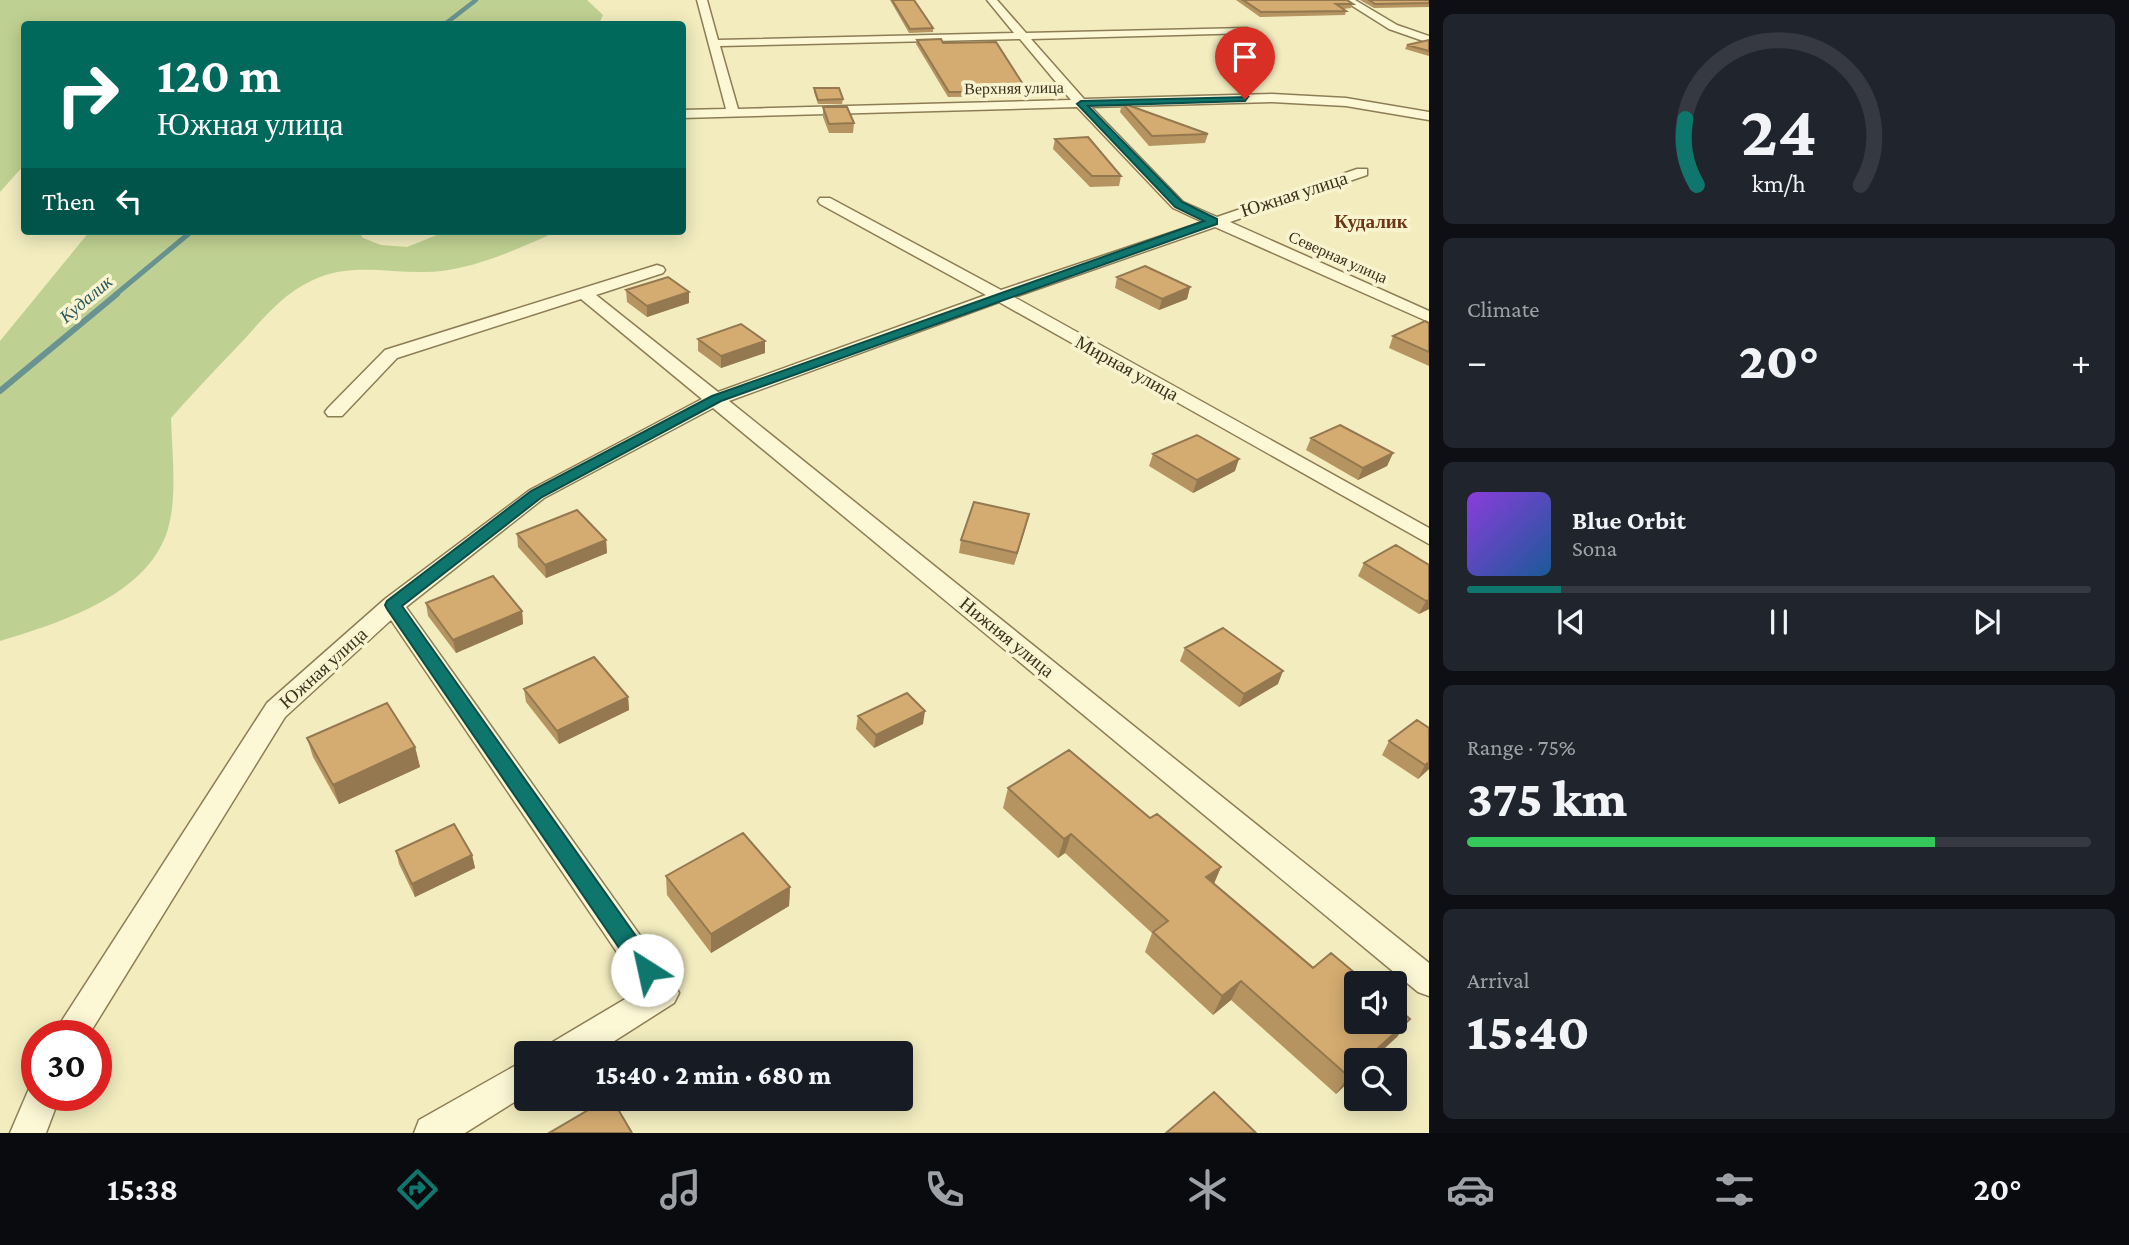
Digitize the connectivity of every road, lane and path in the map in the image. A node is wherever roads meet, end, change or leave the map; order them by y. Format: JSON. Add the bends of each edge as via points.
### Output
{"nodes":[{"id":1,"x":702,"y":0,"type":"edge"},
{"id":2,"x":992,"y":0,"type":"edge"},
{"id":3,"x":1348,"y":0,"type":"edge"},
{"id":4,"x":1247,"y":31,"type":"dead end"},
{"id":5,"x":1024,"y":37,"type":"junction"},
{"id":6,"x":1429,"y":40,"type":"edge"},
{"id":7,"x":713,"y":43,"type":"junction"},
{"id":8,"x":1081,"y":104,"type":"junction"},
{"id":9,"x":733,"y":113,"type":"junction"},
{"id":10,"x":686,"y":114,"type":"edge"},
{"id":11,"x":1429,"y":116,"type":"edge"},
{"id":12,"x":1362,"y":172,"type":"dead end"},
{"id":13,"x":824,"y":201,"type":"dead end"},
{"id":14,"x":1213,"y":222,"type":"junction"},
{"id":15,"x":657,"y":270,"type":"dead end"},
{"id":16,"x":584,"y":293,"type":"junction"},
{"id":17,"x":1000,"y":296,"type":"junction"},
{"id":18,"x":1429,"y":317,"type":"edge"},
{"id":19,"x":716,"y":399,"type":"junction"},
{"id":20,"x":335,"y":412,"type":"dead end"},
{"id":21,"x":1429,"y":537,"type":"edge"},
{"id":22,"x":393,"y":605,"type":"junction"},
{"id":23,"x":1429,"y":982,"type":"edge"},
{"id":24,"x":79,"y":1020,"type":"edge"},
{"id":25,"x":584,"y":1041,"type":"edge"},
{"id":26,"x":514,"y":1083,"type":"edge"},
{"id":27,"x":37,"y":1111,"type":"edge"},
{"id":28,"x":29,"y":1133,"type":"edge"},
{"id":29,"x":432,"y":1133,"type":"edge"}],
"edges":[{"from":1,"to":7,"type":"street"},
{"from":2,"to":5,"type":"street","name":"Северная улица"},
{"from":3,"to":6,"type":"street","via":[[1393,27]]},
{"from":4,"to":5,"type":"street"},
{"from":5,"to":7,"type":"street"},
{"from":5,"to":8,"type":"street","name":"Северная улица"},
{"from":7,"to":9,"type":"street"},
{"from":8,"to":9,"type":"street","name":"Верхняя улица"},
{"from":8,"to":11,"type":"street","name":"Верхняя улица","via":[[1272,98],[1346,102]]},
{"from":8,"to":14,"type":"street","name":"Северная улица","via":[[1178,205]]},
{"from":9,"to":10,"type":"street","name":"Верхняя улица"},
{"from":12,"to":14,"type":"street","name":"Южная улица"},
{"from":13,"to":17,"type":"street","name":"Мирная улица"},
{"from":14,"to":17,"type":"street","name":"Южная улица"},
{"from":14,"to":18,"type":"street","name":"Северная улица"},
{"from":15,"to":16,"type":"street"},
{"from":16,"to":19,"type":"street","name":"Нижняя улица"},
{"from":16,"to":20,"type":"street","via":[[391,354]]},
{"from":17,"to":19,"type":"street","name":"Южная улица"},
{"from":17,"to":21,"type":"street","name":"Мирная улица"},
{"from":19,"to":22,"type":"street","name":"Южная улица","via":[[537,494]]},
{"from":19,"to":23,"type":"street","name":"Нижняя улица"},
{"from":22,"to":24,"type":"street","name":"Южная улица","via":[[276,710]]},
{"from":22,"to":25,"type":"street","via":[[663,993]]},
{"from":26,"to":29,"type":"street"},
{"from":27,"to":28,"type":"street"}]}
